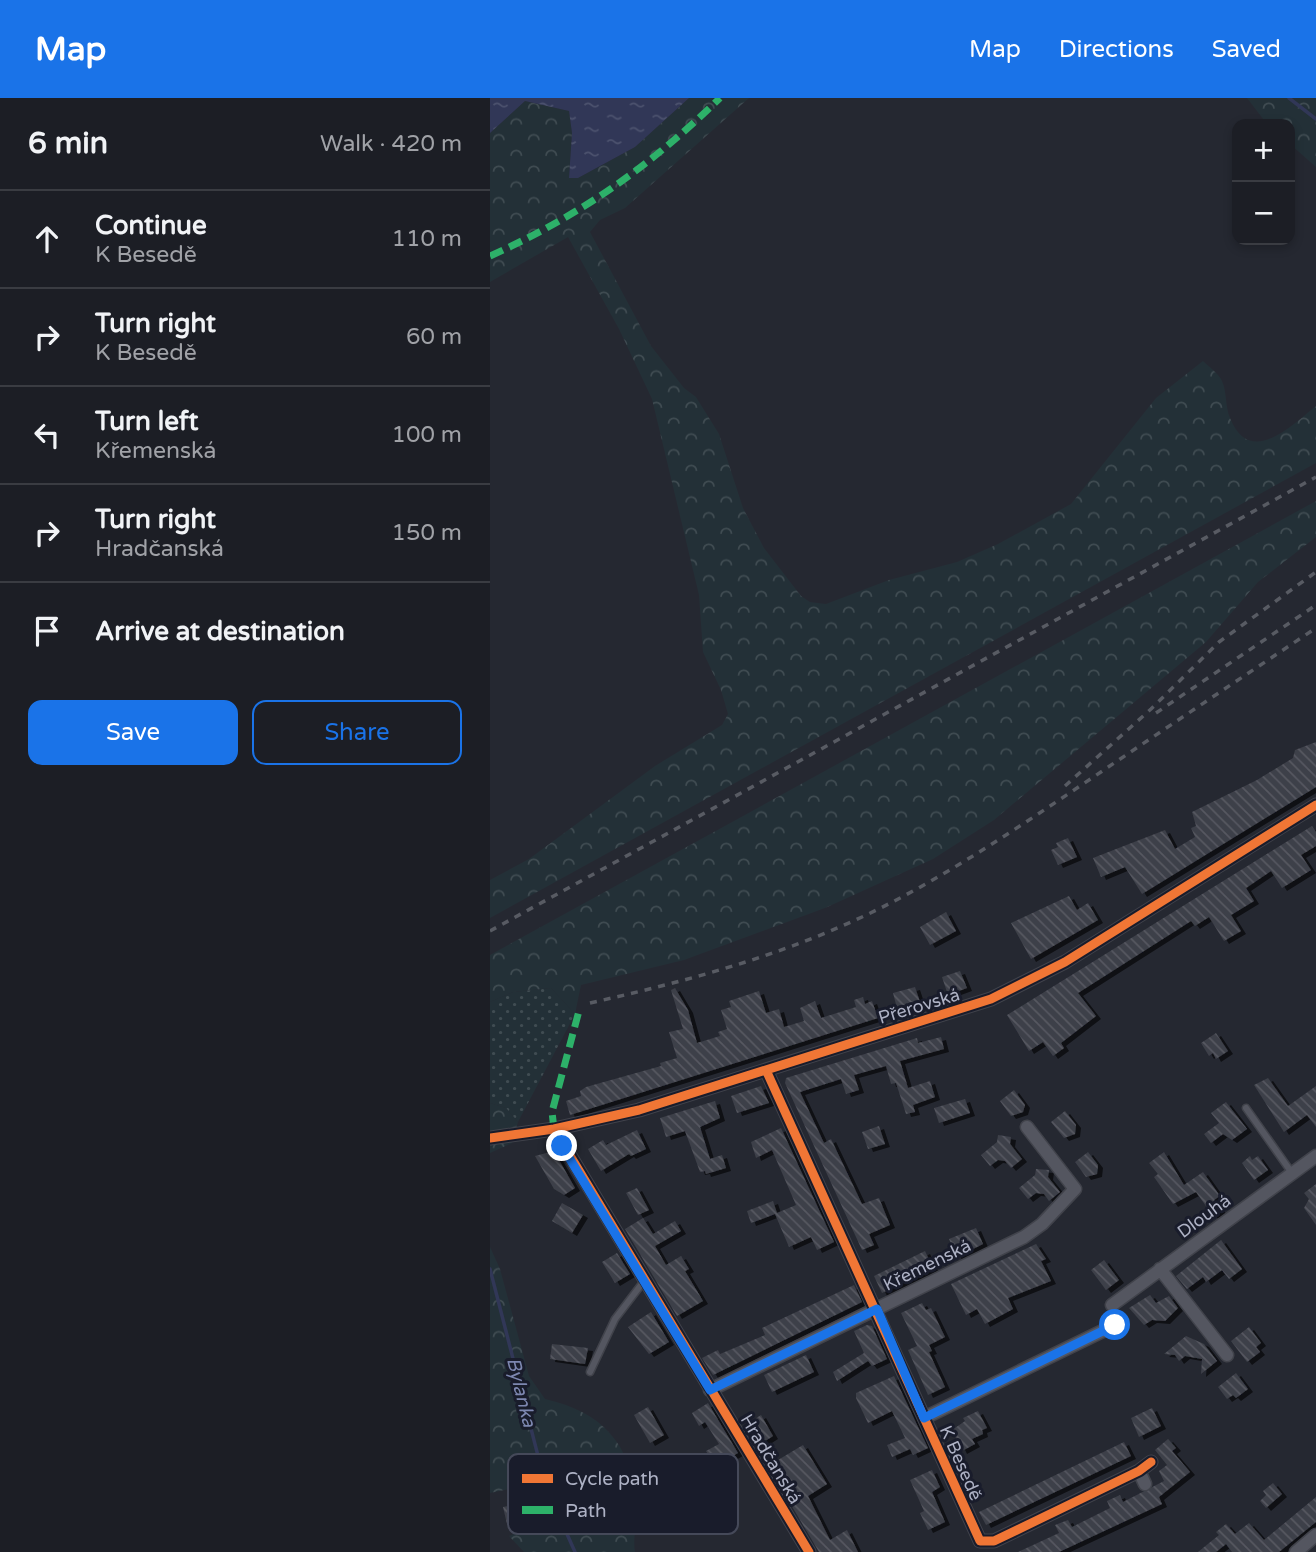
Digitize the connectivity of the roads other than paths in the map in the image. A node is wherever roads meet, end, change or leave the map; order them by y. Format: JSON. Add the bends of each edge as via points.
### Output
{"nodes":[{"id":1,"x":1316,"y":805,"type":"edge"},
{"id":2,"x":766,"y":1070,"type":"junction"},
{"id":3,"x":1247,"y":1108,"type":"dead end"},
{"id":4,"x":1027,"y":1127,"type":"dead end"},
{"id":5,"x":554,"y":1129,"type":"junction"},
{"id":6,"x":490,"y":1138,"type":"edge"},
{"id":7,"x":1316,"y":1156,"type":"edge"},
{"id":8,"x":1292,"y":1173,"type":"junction"},
{"id":9,"x":1160,"y":1269,"type":"junction"},
{"id":10,"x":644,"y":1281,"type":"junction"},
{"id":11,"x":1112,"y":1305,"type":"dead end"},
{"id":12,"x":877,"y":1309,"type":"junction"},
{"id":13,"x":1115,"y":1325,"type":"dead end"},
{"id":14,"x":1227,"y":1355,"type":"dead end"},
{"id":15,"x":590,"y":1372,"type":"dead end"},
{"id":16,"x":710,"y":1390,"type":"junction"},
{"id":17,"x":924,"y":1418,"type":"junction"},
{"id":18,"x":1151,"y":1462,"type":"dead end"},
{"id":19,"x":1139,"y":1471,"type":"junction"},
{"id":20,"x":1145,"y":1484,"type":"dead end"},
{"id":21,"x":1316,"y":1535,"type":"edge"},
{"id":22,"x":809,"y":1552,"type":"edge"},
{"id":23,"x":1296,"y":1552,"type":"edge"}],
"edges":[{"from":1,"to":2,"type":"street","name":"Přerovská","via":[[1009,992]]},
{"from":2,"to":5,"type":"street","name":"Přerovská","via":[[639,1110]]},
{"from":2,"to":12,"type":"street","name":"K Besedě"},
{"from":3,"to":8,"type":"lane"},
{"from":4,"to":12,"type":"street","name":"Křemenská","via":[[1071,1182],[1072,1195],[1024,1237]]},
{"from":5,"to":6,"type":"street","name":"Přerovská"},
{"from":5,"to":10,"type":"street","name":"Hradčanská"},
{"from":7,"to":8,"type":"street","name":"Dlouhá"},
{"from":8,"to":9,"type":"street","name":"Dlouhá"},
{"from":9,"to":11,"type":"street","name":"Dlouhá"},
{"from":9,"to":14,"type":"street","via":[[1220,1335]]},
{"from":10,"to":15,"type":"lane","via":[[615,1319]]},
{"from":10,"to":16,"type":"street","name":"Hradčanská"},
{"from":12,"to":16,"type":"street","name":"Křemenská"},
{"from":12,"to":17,"type":"street","name":"K Besedě"},
{"from":13,"to":17,"type":"street","name":"K Besedě"},
{"from":16,"to":22,"type":"street","name":"Hradčanská"},
{"from":17,"to":19,"type":"street","name":"K Besedě","via":[[983,1543]]},
{"from":18,"to":19,"type":"street","name":"K Besedě"},
{"from":19,"to":20,"type":"street"},
{"from":21,"to":23,"type":"street"}]}
